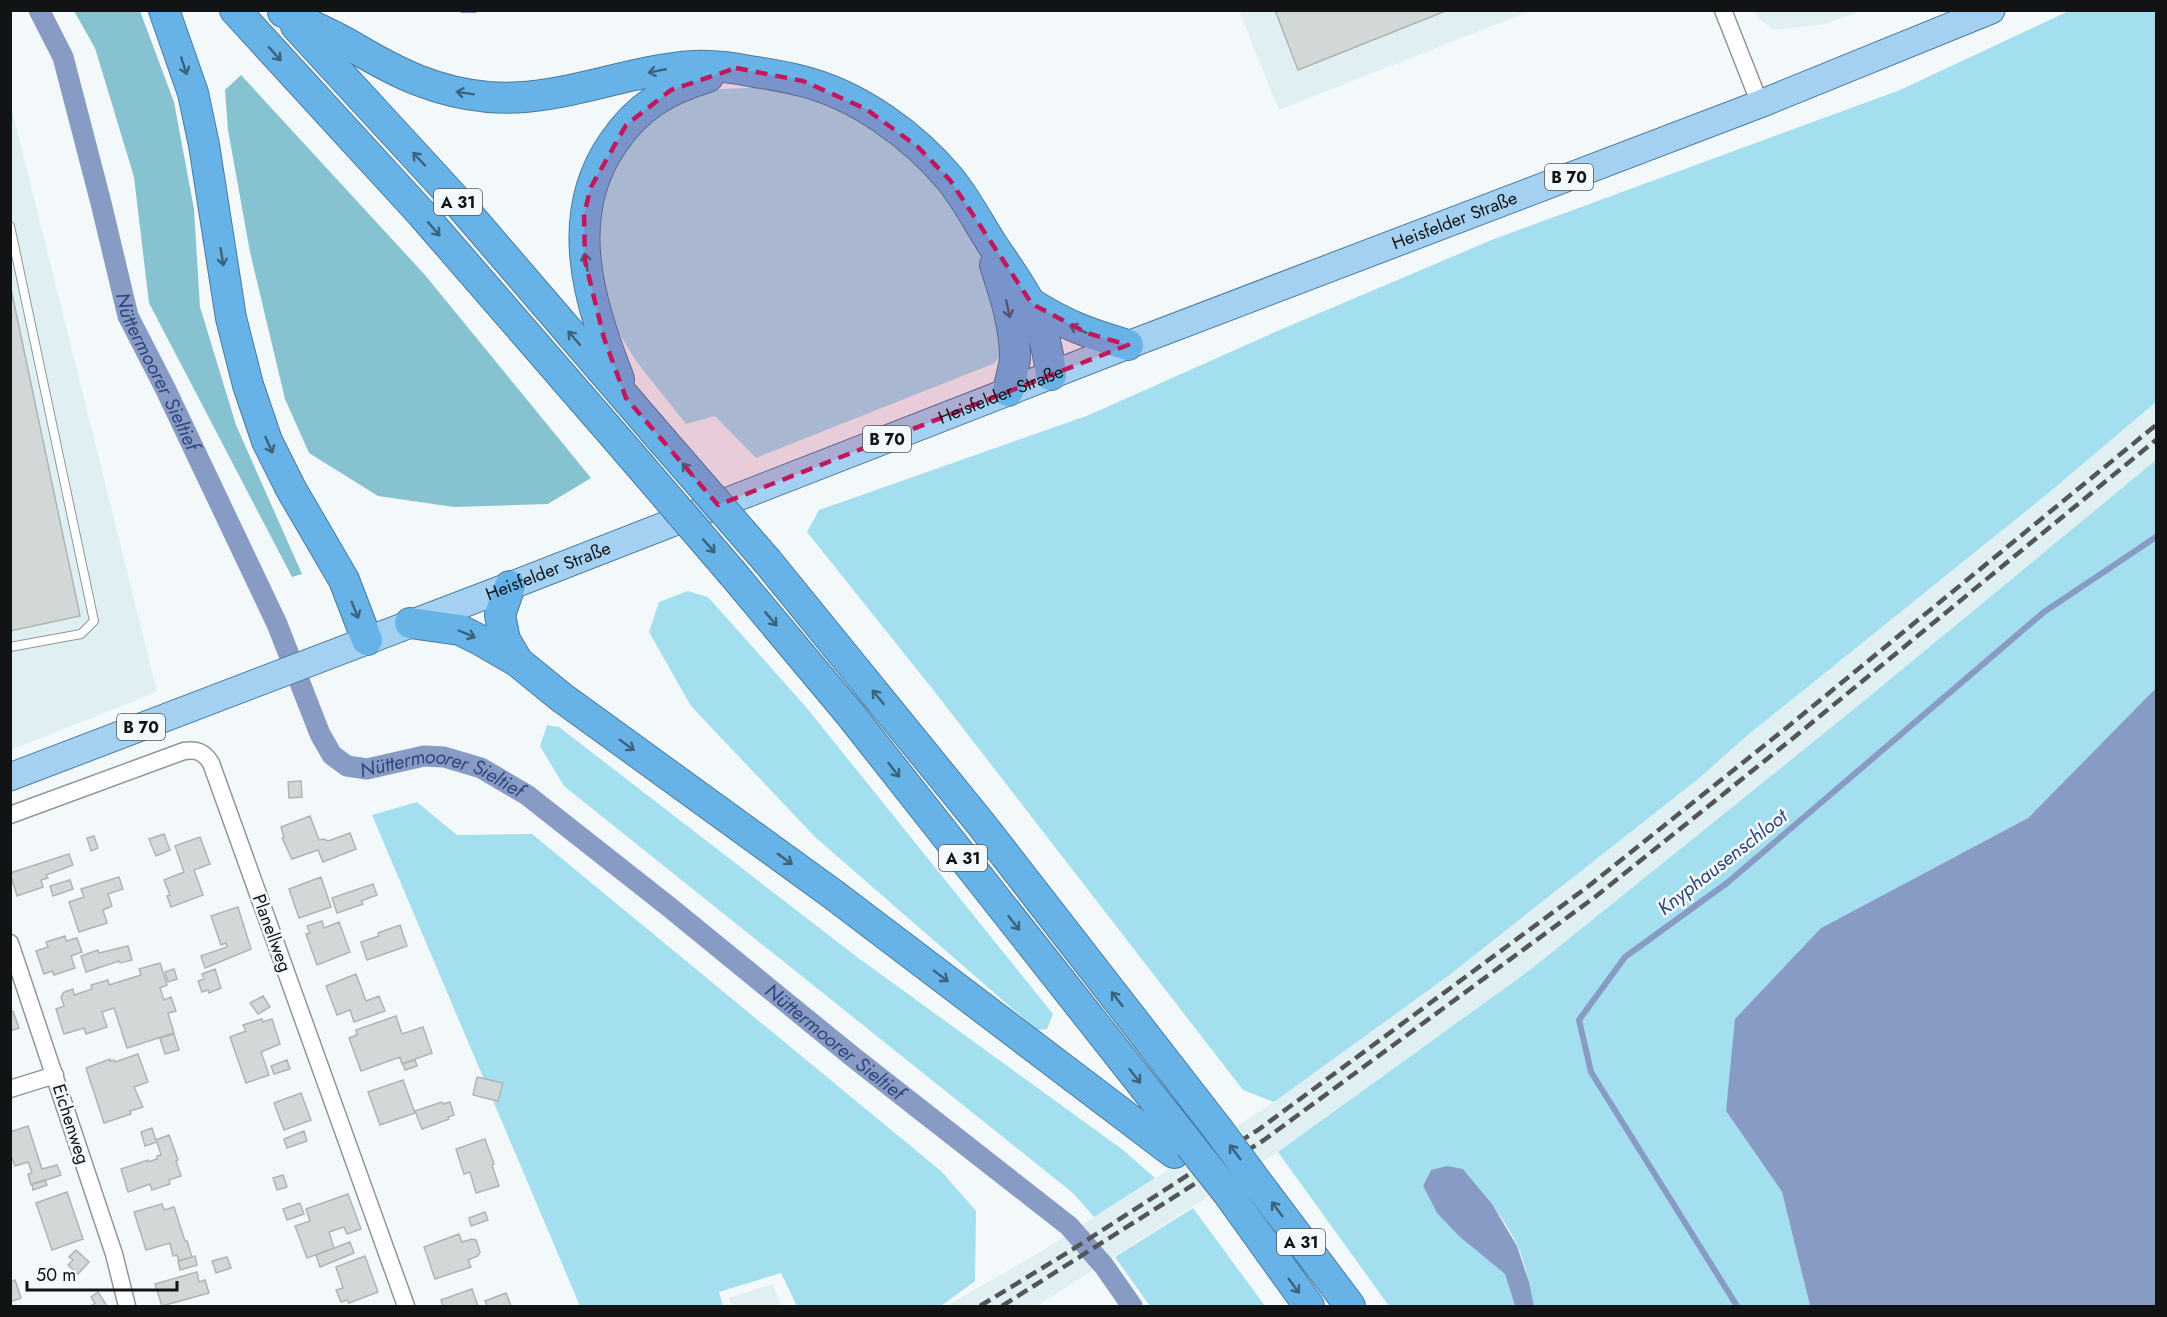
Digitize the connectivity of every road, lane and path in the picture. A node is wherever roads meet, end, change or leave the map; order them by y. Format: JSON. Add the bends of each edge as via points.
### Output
{"nodes":[{"id":1,"x":164,"y":10,"type":"edge"},
{"id":2,"x":235,"y":10,"type":"edge"},
{"id":3,"x":1724,"y":10,"type":"edge"},
{"id":4,"x":1991,"y":10,"type":"edge"},
{"id":5,"x":283,"y":11,"type":"edge"},
{"id":6,"x":736,"y":68,"type":"junction"},
{"id":7,"x":1760,"y":105,"type":"junction"},
{"id":8,"x":10,"y":226,"type":"edge"},
{"id":9,"x":985,"y":233,"type":"junction"},
{"id":10,"x":1032,"y":304,"type":"junction"},
{"id":11,"x":1128,"y":345,"type":"junction"},
{"id":12,"x":1052,"y":375,"type":"junction"},
{"id":13,"x":1008,"y":391,"type":"junction"},
{"id":14,"x":626,"y":398,"type":"junction"},
{"id":15,"x":510,"y":586,"type":"junction"},
{"id":16,"x":410,"y":623,"type":"junction"},
{"id":17,"x":367,"y":640,"type":"junction"},
{"id":18,"x":10,"y":647,"type":"edge"},
{"id":19,"x":518,"y":662,"type":"junction"},
{"id":20,"x":10,"y":777,"type":"edge"},
{"id":21,"x":10,"y":815,"type":"edge"},
{"id":22,"x":10,"y":943,"type":"edge"},
{"id":23,"x":55,"y":1075,"type":"junction"},
{"id":24,"x":10,"y":1089,"type":"edge"},
{"id":25,"x":1190,"y":1155,"type":"junction"},
{"id":26,"x":127,"y":1306,"type":"edge"},
{"id":27,"x":406,"y":1306,"type":"edge"},
{"id":28,"x":1309,"y":1306,"type":"edge"},
{"id":29,"x":1350,"y":1306,"type":"edge"}],
"edges":[{"from":1,"to":17,"type":"highway","one_way":true,"via":[[193,93],[231,318],[248,385],[267,441],[344,580]]},
{"from":2,"to":25,"type":"highway","number":"A 31","one_way":true,"bridge":true,"via":[[421,213],[850,714]]},
{"from":3,"to":7,"type":"street"},
{"from":4,"to":7,"type":"main road","name":"Heisfelder Straße","number":"B 70"},
{"from":6,"to":5,"type":"highway","one_way":true,"via":[[694,66],[659,70],[555,93],[488,97],[447,90],[399,73]]},
{"from":14,"to":5,"type":"highway","number":"A 31","one_way":true,"via":[[455,199]]},
{"from":6,"to":9,"type":"highway","via":[[803,81],[835,92],[876,115],[937,165]]},
{"from":14,"to":6,"type":"highway","one_way":true,"via":[[601,328],[585,261],[584,214],[591,187],[608,150],[638,112],[671,90]]},
{"from":7,"to":11,"type":"main road","name":"Heisfelder Straße","number":"B 70"},
{"from":8,"to":18,"type":"lane","via":[[94,621],[81,634]]},
{"from":9,"to":10,"type":"highway"},
{"from":9,"to":13,"type":"highway","one_way":true,"via":[[1005,294],[1013,336],[1015,361]]},
{"from":11,"to":10,"type":"highway","one_way":true,"via":[[1087,333]]},
{"from":10,"to":12,"type":"highway","via":[[1046,339]]},
{"from":11,"to":12,"type":"main road","name":"Heisfelder Straße","number":"B 70"},
{"from":12,"to":13,"type":"main road","name":"Heisfelder Straße","number":"B 70"},
{"from":13,"to":15,"type":"main road","name":"Heisfelder Straße","number":"B 70"},
{"from":29,"to":14,"type":"highway","number":"A 31","one_way":true,"bridge":true,"via":[[981,824],[768,562]]},
{"from":15,"to":16,"type":"main road","name":"Heisfelder Straße","number":"B 70"},
{"from":15,"to":19,"type":"highway","via":[[500,615],[505,640]]},
{"from":16,"to":17,"type":"main road","name":"Heisfelder Straße","number":"B 70"},
{"from":16,"to":19,"type":"highway","one_way":true,"via":[[460,630]]},
{"from":17,"to":20,"type":"main road","name":"Heisfelder Straße","number":"B 70"},
{"from":19,"to":25,"type":"highway","one_way":true},
{"from":21,"to":27,"type":"street","name":"Planellweg","via":[[184,751],[199,751],[206,756]]},
{"from":22,"to":23,"type":"street","name":"Eichenweg"},
{"from":23,"to":24,"type":"street"},
{"from":23,"to":26,"type":"street","name":"Eichenweg","via":[[114,1254]]},
{"from":25,"to":28,"type":"highway","number":"A 31","one_way":true,"bridge":true,"via":[[1227,1192]]}]}
